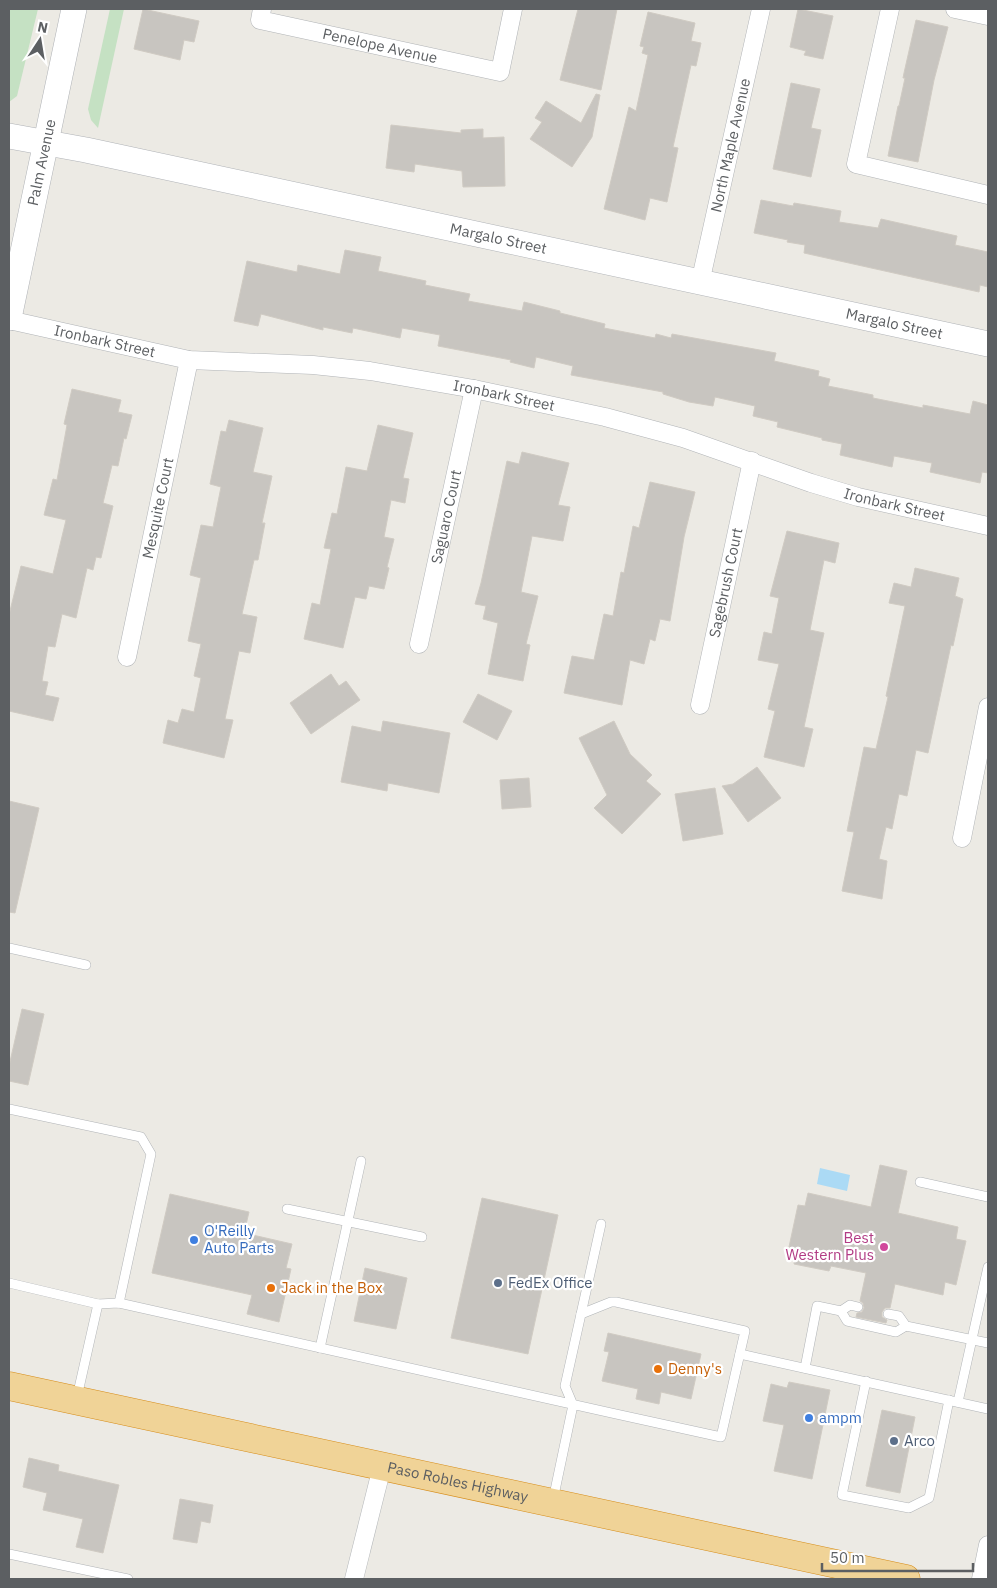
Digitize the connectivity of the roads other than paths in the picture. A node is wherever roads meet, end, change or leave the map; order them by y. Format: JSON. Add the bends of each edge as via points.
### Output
{"nodes":[{"id":1,"x":74,"y":9,"type":"edge"},
{"id":2,"x":513,"y":9,"type":"edge"},
{"id":3,"x":761,"y":9,"type":"edge"},
{"id":4,"x":890,"y":9,"type":"edge"},
{"id":5,"x":955,"y":9,"type":"edge"},
{"id":6,"x":261,"y":14,"type":"edge"},
{"id":7,"x":988,"y":16,"type":"edge"},
{"id":8,"x":9,"y":136,"type":"edge"},
{"id":9,"x":46,"y":143,"type":"junction"},
{"id":10,"x":988,"y":195,"type":"edge"},
{"id":11,"x":700,"y":282,"type":"junction"},
{"id":12,"x":9,"y":319,"type":"edge"},
{"id":13,"x":988,"y":344,"type":"edge"},
{"id":14,"x":189,"y":360,"type":"junction"},
{"id":15,"x":474,"y":390,"type":"junction"},
{"id":16,"x":752,"y":461,"type":"junction"},
{"id":17,"x":988,"y":526,"type":"edge"},
{"id":18,"x":420,"y":644,"type":"dead end"},
{"id":19,"x":127,"y":657,"type":"dead end"},
{"id":20,"x":700,"y":705,"type":"dead end"},
{"id":21,"x":988,"y":707,"type":"edge"},
{"id":22,"x":962,"y":838,"type":"dead end"},
{"id":23,"x":9,"y":948,"type":"edge"},
{"id":24,"x":86,"y":964,"type":"dead end"},
{"id":25,"x":9,"y":1109,"type":"edge"},
{"id":26,"x":361,"y":1161,"type":"dead end"},
{"id":27,"x":920,"y":1182,"type":"dead end"},
{"id":28,"x":988,"y":1197,"type":"edge"},
{"id":29,"x":287,"y":1209,"type":"dead end"},
{"id":30,"x":348,"y":1222,"type":"junction"},
{"id":31,"x":601,"y":1224,"type":"dead end"},
{"id":32,"x":422,"y":1237,"type":"dead end"},
{"id":33,"x":988,"y":1267,"type":"edge"},
{"id":34,"x":9,"y":1283,"type":"edge"},
{"id":35,"x":119,"y":1303,"type":"junction"},
{"id":36,"x":98,"y":1304,"type":"junction"},
{"id":37,"x":858,"y":1307,"type":"dead end"},
{"id":38,"x":840,"y":1311,"type":"junction"},
{"id":39,"x":581,"y":1314,"type":"junction"},
{"id":40,"x":888,"y":1314,"type":"dead end"},
{"id":41,"x":906,"y":1326,"type":"junction"},
{"id":42,"x":972,"y":1340,"type":"junction"},
{"id":43,"x":988,"y":1344,"type":"edge"},
{"id":44,"x":320,"y":1348,"type":"junction"},
{"id":45,"x":740,"y":1354,"type":"junction"},
{"id":46,"x":805,"y":1368,"type":"junction"},
{"id":47,"x":866,"y":1381,"type":"junction"},
{"id":48,"x":9,"y":1386,"type":"edge"},
{"id":49,"x":76,"y":1401,"type":"junction"},
{"id":50,"x":954,"y":1401,"type":"junction"},
{"id":51,"x":573,"y":1405,"type":"junction"},
{"id":52,"x":988,"y":1409,"type":"edge"},
{"id":53,"x":382,"y":1467,"type":"junction"},
{"id":54,"x":552,"y":1502,"type":"junction"},
{"id":55,"x":988,"y":1545,"type":"edge"},
{"id":56,"x":9,"y":1554,"type":"edge"},
{"id":57,"x":128,"y":1579,"type":"edge"},
{"id":58,"x":354,"y":1579,"type":"edge"},
{"id":59,"x":906,"y":1579,"type":"edge"},
{"id":60,"x":981,"y":1579,"type":"edge"}],
"edges":[{"from":1,"to":9,"type":"street","name":"Palm Avenue"},
{"from":2,"to":6,"type":"street","name":"Penelope Avenue","via":[[500,72]]},
{"from":3,"to":11,"type":"street","name":"North Maple Avenue"},
{"from":4,"to":10,"type":"street","via":[[856,164]]},
{"from":5,"to":7,"type":"street"},
{"from":8,"to":9,"type":"street","name":"Margalo Street"},
{"from":9,"to":11,"type":"street","name":"Margalo Street"},
{"from":9,"to":12,"type":"street","name":"Palm Avenue"},
{"from":11,"to":13,"type":"street","name":"Margalo Street"},
{"from":12,"to":14,"type":"street","name":"Ironbark Street"},
{"from":14,"to":15,"type":"street","name":"Ironbark Street","via":[[370,371]]},
{"from":14,"to":19,"type":"street","name":"Mesquite Court"},
{"from":15,"to":16,"type":"street","name":"Ironbark Street","via":[[605,417]]},
{"from":15,"to":18,"type":"street","name":"Saguaro Court"},
{"from":16,"to":17,"type":"street","name":"Ironbark Street","via":[[858,497]]},
{"from":16,"to":20,"type":"street","name":"Sagebrush Court"},
{"from":21,"to":22,"type":"street"},
{"from":23,"to":24,"type":"lane"},
{"from":25,"to":35,"type":"lane","via":[[141,1137],[151,1154]]},
{"from":26,"to":30,"type":"lane"},
{"from":27,"to":28,"type":"lane"},
{"from":29,"to":30,"type":"lane"},
{"from":30,"to":32,"type":"lane"},
{"from":30,"to":44,"type":"lane"},
{"from":31,"to":39,"type":"lane"},
{"from":33,"to":42,"type":"lane"},
{"from":34,"to":36,"type":"lane"},
{"from":35,"to":36,"type":"lane"},
{"from":35,"to":44,"type":"lane"},
{"from":36,"to":49,"type":"lane"},
{"from":37,"to":38,"type":"lane","via":[[850,1305]]},
{"from":38,"to":41,"type":"lane","via":[[846,1321],[896,1332]]},
{"from":38,"to":46,"type":"lane","via":[[818,1306]]},
{"from":39,"to":45,"type":"lane","via":[[616,1302],[745,1330]]},
{"from":39,"to":51,"type":"lane","via":[[565,1386]]},
{"from":40,"to":41,"type":"lane","via":[[899,1316]]},
{"from":41,"to":42,"type":"lane"},
{"from":42,"to":43,"type":"lane"},
{"from":42,"to":50,"type":"lane"},
{"from":44,"to":51,"type":"lane"},
{"from":45,"to":46,"type":"lane"},
{"from":45,"to":51,"type":"lane","via":[[721,1437]]},
{"from":46,"to":47,"type":"lane"},
{"from":47,"to":50,"type":"lane"},
{"from":47,"to":50,"type":"lane","via":[[842,1494],[909,1508],[929,1498]]},
{"from":48,"to":49,"type":"highway","name":"Paso Robles Highway"},
{"from":49,"to":53,"type":"highway","name":"Paso Robles Highway"},
{"from":50,"to":52,"type":"lane"},
{"from":51,"to":54,"type":"lane"},
{"from":53,"to":54,"type":"highway","name":"Paso Robles Highway"},
{"from":53,"to":58,"type":"street"},
{"from":54,"to":59,"type":"highway","name":"Paso Robles Highway"},
{"from":55,"to":60,"type":"street"},
{"from":56,"to":57,"type":"lane"}]}
